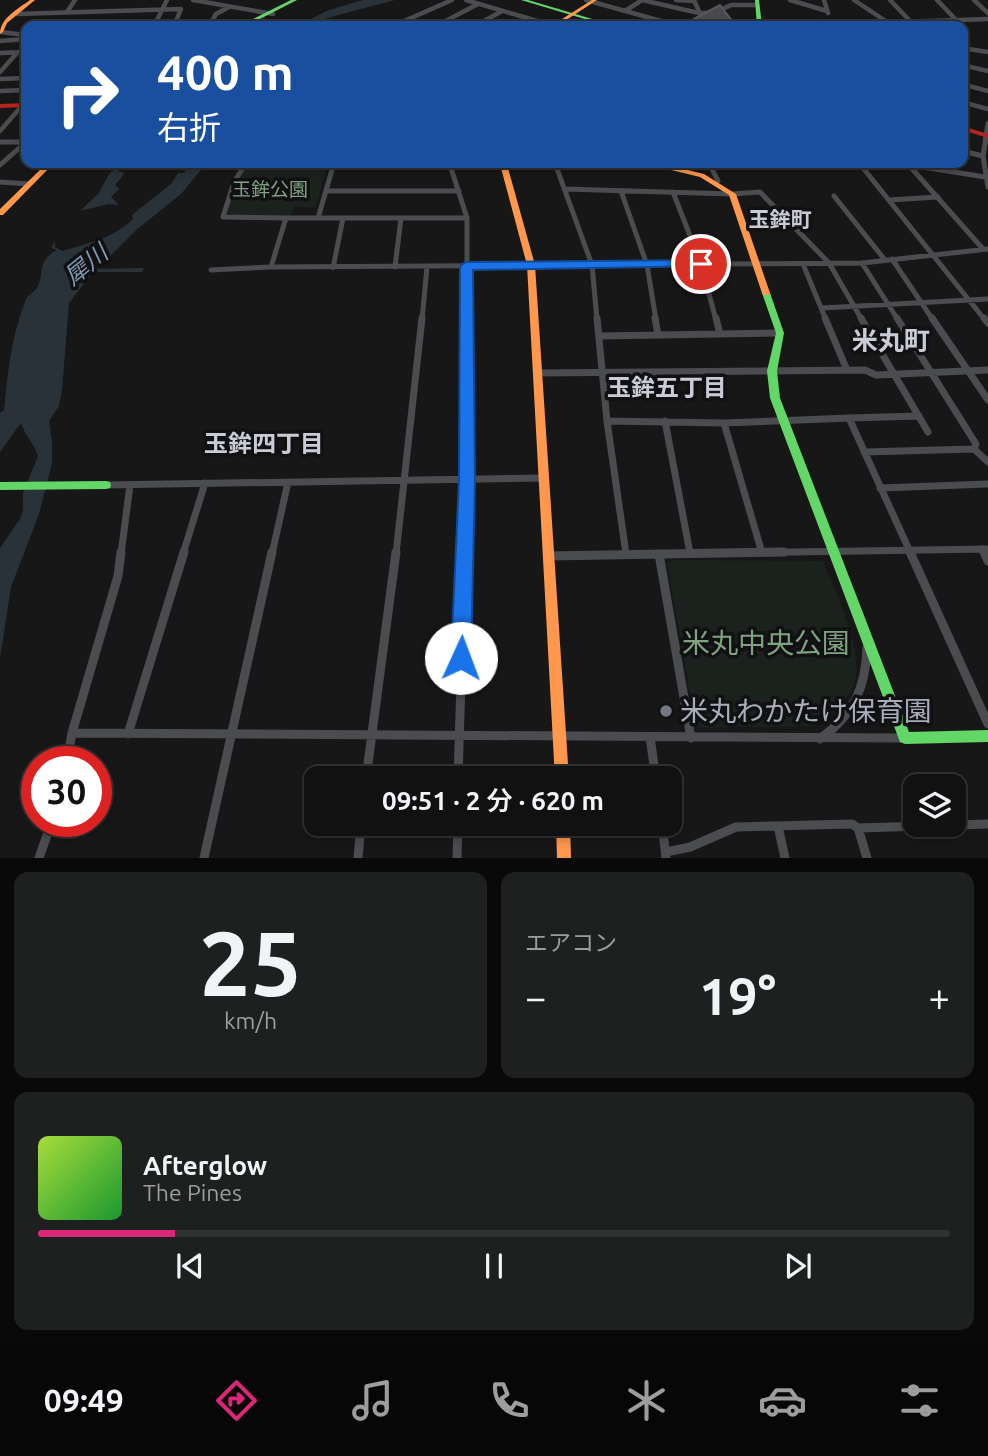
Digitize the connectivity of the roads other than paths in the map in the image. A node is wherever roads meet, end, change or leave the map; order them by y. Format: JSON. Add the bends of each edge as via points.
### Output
{"nodes":[{"id":1,"x":33,"y":0,"type":"edge"},
{"id":2,"x":75,"y":0,"type":"edge"},
{"id":3,"x":167,"y":0,"type":"edge"},
{"id":4,"x":193,"y":0,"type":"edge"},
{"id":5,"x":295,"y":0,"type":"edge"},
{"id":6,"x":301,"y":0,"type":"edge"},
{"id":7,"x":452,"y":0,"type":"edge"},
{"id":8,"x":466,"y":0,"type":"edge"},
{"id":9,"x":523,"y":0,"type":"edge"},
{"id":10,"x":642,"y":0,"type":"edge"},
{"id":11,"x":694,"y":0,"type":"edge"},
{"id":12,"x":790,"y":0,"type":"edge"},
{"id":13,"x":824,"y":0,"type":"edge"},
{"id":14,"x":855,"y":0,"type":"edge"},
{"id":15,"x":890,"y":0,"type":"edge"},
{"id":16,"x":937,"y":0,"type":"edge"},
{"id":17,"x":974,"y":0,"type":"edge"},
{"id":18,"x":591,"y":1,"type":"edge"},
{"id":19,"x":676,"y":1,"type":"edge"},
{"id":20,"x":757,"y":3,"type":"edge"},
{"id":21,"x":478,"y":4,"type":"junction"},
{"id":22,"x":229,"y":6,"type":"junction"},
{"id":23,"x":162,"y":9,"type":"junction"},
{"id":24,"x":138,"y":10,"type":"junction"},
{"id":25,"x":502,"y":11,"type":"junction"},
{"id":26,"x":625,"y":11,"type":"junction"},
{"id":27,"x":827,"y":11,"type":"junction"},
{"id":28,"x":67,"y":12,"type":"junction"},
{"id":29,"x":271,"y":13,"type":"junction"},
{"id":30,"x":699,"y":13,"type":"junction"},
{"id":31,"x":715,"y":13,"type":"junction"},
{"id":32,"x":988,"y":13,"type":"edge"},
{"id":33,"x":16,"y":14,"type":"junction"},
{"id":34,"x":574,"y":15,"type":"junction"},
{"id":35,"x":526,"y":18,"type":"junction"},
{"id":36,"x":133,"y":19,"type":"dead end"},
{"id":37,"x":988,"y":19,"type":"edge"},
{"id":38,"x":830,"y":20,"type":"joint"},
{"id":39,"x":959,"y":20,"type":"junction"},
{"id":40,"x":156,"y":21,"type":"edge"},
{"id":41,"x":176,"y":21,"type":"edge"},
{"id":42,"x":212,"y":21,"type":"edge"},
{"id":43,"x":253,"y":21,"type":"edge"},
{"id":44,"x":257,"y":21,"type":"edge"},
{"id":45,"x":404,"y":21,"type":"edge"},
{"id":46,"x":446,"y":21,"type":"edge"},
{"id":47,"x":484,"y":21,"type":"edge"},
{"id":48,"x":521,"y":21,"type":"edge"},
{"id":49,"x":536,"y":21,"type":"edge"},
{"id":50,"x":563,"y":21,"type":"edge"},
{"id":51,"x":595,"y":21,"type":"edge"},
{"id":52,"x":661,"y":21,"type":"edge"},
{"id":53,"x":703,"y":21,"type":"edge"},
{"id":54,"x":704,"y":21,"type":"edge"},
{"id":55,"x":759,"y":21,"type":"edge"},
{"id":56,"x":824,"y":21,"type":"edge"},
{"id":57,"x":889,"y":21,"type":"edge"},
{"id":58,"x":910,"y":21,"type":"edge"},
{"id":59,"x":943,"y":21,"type":"edge"},
{"id":60,"x":0,"y":32,"type":"edge"},
{"id":61,"x":21,"y":36,"type":"edge"},
{"id":62,"x":21,"y":38,"type":"edge"},
{"id":63,"x":0,"y":41,"type":"edge"},
{"id":64,"x":968,"y":49,"type":"edge"},
{"id":65,"x":17,"y":52,"type":"junction"},
{"id":66,"x":21,"y":52,"type":"edge"},
{"id":67,"x":988,"y":52,"type":"edge"},
{"id":68,"x":0,"y":53,"type":"edge"},
{"id":69,"x":968,"y":66,"type":"edge"},
{"id":70,"x":988,"y":71,"type":"edge"},
{"id":71,"x":0,"y":72,"type":"edge"},
{"id":72,"x":21,"y":78,"type":"edge"},
{"id":73,"x":0,"y":79,"type":"edge"},
{"id":74,"x":968,"y":86,"type":"edge"},
{"id":75,"x":21,"y":90,"type":"edge"},
{"id":76,"x":0,"y":91,"type":"edge"},
{"id":77,"x":988,"y":91,"type":"edge"},
{"id":78,"x":21,"y":104,"type":"edge"},
{"id":79,"x":968,"y":104,"type":"edge"},
{"id":80,"x":0,"y":106,"type":"edge"},
{"id":81,"x":21,"y":108,"type":"edge"},
{"id":82,"x":988,"y":109,"type":"edge"},
{"id":83,"x":988,"y":123,"type":"edge"},
{"id":84,"x":968,"y":130,"type":"edge"},
{"id":85,"x":0,"y":131,"type":"edge"},
{"id":86,"x":987,"y":135,"type":"edge"},
{"id":87,"x":0,"y":142,"type":"edge"},
{"id":88,"x":21,"y":142,"type":"edge"},
{"id":89,"x":21,"y":146,"type":"edge"},
{"id":90,"x":968,"y":152,"type":"edge"},
{"id":91,"x":983,"y":156,"type":"junction"},
{"id":92,"x":2,"y":162,"type":"edge"},
{"id":93,"x":39,"y":168,"type":"edge"},
{"id":94,"x":45,"y":168,"type":"edge"},
{"id":95,"x":243,"y":168,"type":"edge"},
{"id":96,"x":333,"y":168,"type":"edge"},
{"id":97,"x":450,"y":168,"type":"edge"},
{"id":98,"x":505,"y":168,"type":"edge"},
{"id":99,"x":556,"y":168,"type":"edge"},
{"id":100,"x":673,"y":168,"type":"edge"},
{"id":101,"x":712,"y":168,"type":"edge"},
{"id":102,"x":863,"y":168,"type":"edge"},
{"id":103,"x":912,"y":168,"type":"edge"},
{"id":104,"x":932,"y":168,"type":"edge"},
{"id":105,"x":985,"y":177,"type":"junction"},
{"id":106,"x":718,"y":181,"type":"junction"},
{"id":107,"x":0,"y":182,"type":"edge"},
{"id":108,"x":25,"y":184,"type":"junction"},
{"id":109,"x":988,"y":187,"type":"edge"},
{"id":110,"x":564,"y":189,"type":"junction"},
{"id":111,"x":326,"y":191,"type":"junction"},
{"id":112,"x":459,"y":191,"type":"junction"},
{"id":113,"x":621,"y":191,"type":"junction"},
{"id":114,"x":673,"y":192,"type":"junction"},
{"id":115,"x":732,"y":194,"type":"junction"},
{"id":116,"x":834,"y":196,"type":"dead end"},
{"id":117,"x":938,"y":197,"type":"junction"},
{"id":118,"x":889,"y":200,"type":"junction"},
{"id":119,"x":0,"y":204,"type":"edge"},
{"id":120,"x":0,"y":213,"type":"edge"},
{"id":121,"x":286,"y":218,"type":"junction"},
{"id":122,"x":318,"y":218,"type":"junction"},
{"id":123,"x":344,"y":218,"type":"junction"},
{"id":124,"x":401,"y":218,"type":"junction"},
{"id":125,"x":467,"y":218,"type":"junction"},
{"id":126,"x":985,"y":249,"type":"edge"},
{"id":127,"x":932,"y":254,"type":"junction"},
{"id":128,"x":889,"y":260,"type":"junction"},
{"id":129,"x":829,"y":263,"type":"junction"},
{"id":130,"x":862,"y":263,"type":"junction"},
{"id":131,"x":701,"y":264,"type":"junction"},
{"id":132,"x":756,"y":264,"type":"junction"},
{"id":133,"x":803,"y":264,"type":"junction"},
{"id":134,"x":531,"y":265,"type":"junction"},
{"id":135,"x":592,"y":265,"type":"junction"},
{"id":136,"x":647,"y":265,"type":"junction"},
{"id":137,"x":466,"y":266,"type":"junction"},
{"id":138,"x":271,"y":267,"type":"junction"},
{"id":139,"x":395,"y":267,"type":"junction"},
{"id":140,"x":427,"y":267,"type":"junction"},
{"id":141,"x":333,"y":268,"type":"junction"},
{"id":142,"x":211,"y":270,"type":"dead end"},
{"id":143,"x":988,"y":299,"type":"edge"},
{"id":144,"x":969,"y":300,"type":"junction"},
{"id":145,"x":922,"y":302,"type":"junction"},
{"id":146,"x":888,"y":304,"type":"junction"},
{"id":147,"x":854,"y":306,"type":"junction"},
{"id":148,"x":822,"y":308,"type":"junction"},
{"id":149,"x":988,"y":323,"type":"edge"},
{"id":150,"x":780,"y":332,"type":"junction"},
{"id":151,"x":720,"y":334,"type":"junction"},
{"id":152,"x":659,"y":335,"type":"junction"},
{"id":153,"x":600,"y":336,"type":"junction"},
{"id":154,"x":847,"y":370,"type":"junction"},
{"id":155,"x":988,"y":370,"type":"edge"},
{"id":156,"x":772,"y":371,"type":"junction"},
{"id":157,"x":930,"y":372,"type":"junction"},
{"id":158,"x":969,"y":372,"type":"junction"},
{"id":159,"x":538,"y":373,"type":"junction"},
{"id":160,"x":603,"y":373,"type":"junction"},
{"id":161,"x":895,"y":374,"type":"junction"},
{"id":162,"x":988,"y":400,"type":"edge"},
{"id":163,"x":919,"y":416,"type":"junction"},
{"id":164,"x":849,"y":418,"type":"junction"},
{"id":165,"x":607,"y":421,"type":"junction"},
{"id":166,"x":665,"y":421,"type":"junction"},
{"id":167,"x":783,"y":422,"type":"junction"},
{"id":168,"x":724,"y":423,"type":"junction"},
{"id":169,"x":928,"y":432,"type":"dead end"},
{"id":170,"x":974,"y":449,"type":"junction"},
{"id":171,"x":864,"y":452,"type":"junction"},
{"id":172,"x":988,"y":463,"type":"edge"},
{"id":173,"x":545,"y":478,"type":"junction"},
{"id":174,"x":406,"y":480,"type":"junction"},
{"id":175,"x":467,"y":480,"type":"junction"},
{"id":176,"x":288,"y":482,"type":"junction"},
{"id":177,"x":205,"y":483,"type":"junction"},
{"id":178,"x":988,"y":484,"type":"edge"},
{"id":179,"x":106,"y":485,"type":"joint"},
{"id":180,"x":130,"y":485,"type":"junction"},
{"id":181,"x":0,"y":486,"type":"edge"},
{"id":182,"x":880,"y":488,"type":"junction"},
{"id":183,"x":985,"y":549,"type":"edge"},
{"id":184,"x":908,"y":552,"type":"junction"},
{"id":185,"x":690,"y":553,"type":"junction"},
{"id":186,"x":762,"y":553,"type":"junction"},
{"id":187,"x":626,"y":554,"type":"junction"},
{"id":188,"x":659,"y":554,"type":"junction"},
{"id":189,"x":833,"y":554,"type":"junction"},
{"id":190,"x":549,"y":556,"type":"junction"},
{"id":191,"x":988,"y":561,"type":"edge"},
{"id":192,"x":867,"y":640,"type":"junction"},
{"id":193,"x":988,"y":724,"type":"edge"},
{"id":194,"x":72,"y":733,"type":"junction"},
{"id":195,"x":128,"y":734,"type":"junction"},
{"id":196,"x":370,"y":734,"type":"junction"},
{"id":197,"x":459,"y":734,"type":"junction"},
{"id":198,"x":230,"y":736,"type":"junction"},
{"id":199,"x":560,"y":736,"type":"junction"},
{"id":200,"x":988,"y":736,"type":"edge"},
{"id":201,"x":650,"y":737,"type":"junction"},
{"id":202,"x":691,"y":738,"type":"junction"},
{"id":203,"x":905,"y":738,"type":"junction"},
{"id":204,"x":819,"y":740,"type":"junction"},
{"id":205,"x":70,"y":746,"type":"edge"},
{"id":206,"x":367,"y":766,"type":"edge"},
{"id":207,"x":458,"y":766,"type":"edge"},
{"id":208,"x":561,"y":766,"type":"edge"},
{"id":209,"x":654,"y":766,"type":"edge"},
{"id":210,"x":988,"y":824,"type":"edge"},
{"id":211,"x":778,"y":826,"type":"junction"},
{"id":212,"x":858,"y":828,"type":"junction"},
{"id":213,"x":360,"y":836,"type":"edge"},
{"id":214,"x":458,"y":836,"type":"edge"},
{"id":215,"x":563,"y":836,"type":"edge"},
{"id":216,"x":664,"y":836,"type":"edge"},
{"id":217,"x":46,"y":837,"type":"edge"},
{"id":218,"x":692,"y":852,"type":"edge"},
{"id":219,"x":666,"y":855,"type":"edge"},
{"id":220,"x":39,"y":858,"type":"edge"},
{"id":221,"x":204,"y":858,"type":"edge"},
{"id":222,"x":358,"y":858,"type":"edge"},
{"id":223,"x":457,"y":858,"type":"edge"},
{"id":224,"x":564,"y":858,"type":"edge"},
{"id":225,"x":785,"y":858,"type":"edge"},
{"id":226,"x":867,"y":858,"type":"edge"}],
"edges":[{"from":1,"to":33,"type":"street"},
{"from":2,"to":28,"type":"street"},
{"from":3,"to":23,"type":"street"},
{"from":4,"to":22,"type":"street"},
{"from":5,"to":29,"type":"street"},
{"from":6,"to":29,"type":"street"},
{"from":7,"to":45,"type":"street"},
{"from":8,"to":21,"type":"street"},
{"from":9,"to":34,"type":"street"},
{"from":10,"to":26,"type":"street"},
{"from":10,"to":30,"type":"street"},
{"from":11,"to":19,"type":"street"},
{"from":11,"to":30,"type":"street"},
{"from":12,"to":27,"type":"street"},
{"from":13,"to":27,"type":"street"},
{"from":14,"to":57,"type":"street"},
{"from":15,"to":58,"type":"street"},
{"from":16,"to":39,"type":"street"},
{"from":17,"to":32,"type":"street"},
{"from":18,"to":26,"type":"street"},
{"from":18,"to":34,"type":"street"},
{"from":20,"to":31,"type":"street","via":[[731,5]]},
{"from":20,"to":55,"type":"street"},
{"from":21,"to":25,"type":"street"},
{"from":21,"to":46,"type":"street"},
{"from":22,"to":29,"type":"street"},
{"from":22,"to":42,"type":"street"},
{"from":23,"to":24,"type":"street"},
{"from":23,"to":40,"type":"street"},
{"from":23,"to":41,"type":"street","via":[[181,9]]},
{"from":24,"to":28,"type":"street"},
{"from":24,"to":36,"type":"street"},
{"from":25,"to":35,"type":"street"},
{"from":25,"to":47,"type":"street"},
{"from":26,"to":52,"type":"street"},
{"from":27,"to":38,"type":"street"},
{"from":28,"to":33,"type":"street"},
{"from":29,"to":43,"type":"street"},
{"from":29,"to":44,"type":"street"},
{"from":30,"to":31,"type":"street"},
{"from":30,"to":53,"type":"street"},
{"from":31,"to":54,"type":"street"},
{"from":33,"to":60,"type":"street"},
{"from":34,"to":50,"type":"street"},
{"from":34,"to":51,"type":"street"},
{"from":35,"to":48,"type":"street"},
{"from":35,"to":49,"type":"street"},
{"from":37,"to":39,"type":"street"},
{"from":38,"to":56,"type":"street"},
{"from":39,"to":59,"type":"street"},
{"from":60,"to":61,"type":"street"},
{"from":62,"to":63,"type":"street"},
{"from":64,"to":67,"type":"street"},
{"from":65,"to":66,"type":"street"},
{"from":65,"to":68,"type":"street"},
{"from":65,"to":71,"type":"street"},
{"from":69,"to":70,"type":"street"},
{"from":72,"to":73,"type":"street"},
{"from":74,"to":77,"type":"street"},
{"from":75,"to":76,"type":"street"},
{"from":78,"to":80,"type":"street"},
{"from":79,"to":82,"type":"street"},
{"from":81,"to":85,"type":"street"},
{"from":83,"to":86,"type":"street"},
{"from":84,"to":86,"type":"street"},
{"from":86,"to":91,"type":"street"},
{"from":87,"to":88,"type":"street"},
{"from":89,"to":92,"type":"street"},
{"from":90,"to":91,"type":"street"},
{"from":91,"to":105,"type":"street"},
{"from":93,"to":108,"type":"street"},
{"from":94,"to":108,"type":"street"},
{"from":95,"to":121,"type":"street","via":[[223,217]]},
{"from":96,"to":111,"type":"street"},
{"from":97,"to":112,"type":"street"},
{"from":98,"to":134,"type":"street"},
{"from":99,"to":110,"type":"street"},
{"from":100,"to":106,"type":"street"},
{"from":101,"to":106,"type":"street"},
{"from":102,"to":118,"type":"street"},
{"from":103,"to":117,"type":"street"},
{"from":104,"to":105,"type":"street"},
{"from":105,"to":109,"type":"street"},
{"from":106,"to":115,"type":"street"},
{"from":107,"to":108,"type":"street"},
{"from":108,"to":119,"type":"street"},
{"from":108,"to":120,"type":"street"},
{"from":110,"to":113,"type":"street"},
{"from":110,"to":135,"type":"street"},
{"from":111,"to":112,"type":"street"},
{"from":111,"to":122,"type":"street"},
{"from":112,"to":125,"type":"street"},
{"from":113,"to":114,"type":"street"},
{"from":113,"to":136,"type":"street"},
{"from":114,"to":115,"type":"street"},
{"from":114,"to":131,"type":"street"},
{"from":115,"to":129,"type":"street","via":[[760,192]]},
{"from":115,"to":132,"type":"street"},
{"from":116,"to":128,"type":"street"},
{"from":117,"to":118,"type":"street"},
{"from":117,"to":126,"type":"street"},
{"from":118,"to":127,"type":"street"},
{"from":121,"to":122,"type":"street"},
{"from":121,"to":138,"type":"street"},
{"from":122,"to":123,"type":"street"},
{"from":123,"to":124,"type":"street"},
{"from":123,"to":141,"type":"street"},
{"from":124,"to":125,"type":"street"},
{"from":124,"to":139,"type":"street"},
{"from":125,"to":137,"type":"street"},
{"from":126,"to":127,"type":"street"},
{"from":127,"to":128,"type":"street"},
{"from":127,"to":144,"type":"street"},
{"from":128,"to":130,"type":"street"},
{"from":128,"to":145,"type":"street"},
{"from":129,"to":130,"type":"street"},
{"from":129,"to":133,"type":"street"},
{"from":129,"to":147,"type":"street"},
{"from":130,"to":146,"type":"street"},
{"from":131,"to":132,"type":"street"},
{"from":131,"to":136,"type":"street"},
{"from":131,"to":151,"type":"street"},
{"from":132,"to":133,"type":"street"},
{"from":132,"to":150,"type":"street"},
{"from":133,"to":148,"type":"street"},
{"from":134,"to":135,"type":"street"},
{"from":134,"to":137,"type":"street"},
{"from":134,"to":159,"type":"street"},
{"from":135,"to":136,"type":"street"},
{"from":135,"to":153,"type":"street"},
{"from":136,"to":152,"type":"street"},
{"from":137,"to":140,"type":"street"},
{"from":137,"to":175,"type":"street"},
{"from":138,"to":141,"type":"street"},
{"from":138,"to":142,"type":"street"},
{"from":139,"to":140,"type":"street"},
{"from":139,"to":141,"type":"street"},
{"from":140,"to":174,"type":"street"},
{"from":143,"to":144,"type":"street"},
{"from":144,"to":145,"type":"street"},
{"from":144,"to":149,"type":"street"},
{"from":145,"to":146,"type":"street"},
{"from":145,"to":158,"type":"street"},
{"from":146,"to":147,"type":"street"},
{"from":146,"to":157,"type":"street"},
{"from":147,"to":148,"type":"street"},
{"from":147,"to":161,"type":"street"},
{"from":148,"to":154,"type":"street"},
{"from":150,"to":151,"type":"street"},
{"from":150,"to":156,"type":"street"},
{"from":151,"to":152,"type":"street"},
{"from":152,"to":153,"type":"street"},
{"from":153,"to":160,"type":"street"},
{"from":154,"to":156,"type":"street"},
{"from":154,"to":161,"type":"street"},
{"from":155,"to":158,"type":"street"},
{"from":156,"to":160,"type":"street"},
{"from":156,"to":167,"type":"street"},
{"from":157,"to":158,"type":"street"},
{"from":157,"to":161,"type":"street"},
{"from":157,"to":170,"type":"street","via":[[976,444]]},
{"from":158,"to":162,"type":"street"},
{"from":159,"to":160,"type":"street"},
{"from":159,"to":173,"type":"street"},
{"from":160,"to":165,"type":"street"},
{"from":161,"to":163,"type":"street"},
{"from":163,"to":164,"type":"street"},
{"from":163,"to":169,"type":"street"},
{"from":164,"to":167,"type":"street"},
{"from":164,"to":171,"type":"street"},
{"from":165,"to":166,"type":"street"},
{"from":165,"to":187,"type":"street"},
{"from":166,"to":168,"type":"street"},
{"from":166,"to":185,"type":"street"},
{"from":167,"to":168,"type":"street"},
{"from":167,"to":189,"type":"street"},
{"from":168,"to":186,"type":"street"},
{"from":170,"to":171,"type":"street"},
{"from":170,"to":172,"type":"street"},
{"from":171,"to":182,"type":"street"},
{"from":173,"to":175,"type":"street"},
{"from":173,"to":190,"type":"street"},
{"from":174,"to":175,"type":"street"},
{"from":174,"to":176,"type":"street"},
{"from":174,"to":196,"type":"street"},
{"from":175,"to":197,"type":"street"},
{"from":176,"to":177,"type":"street"},
{"from":176,"to":198,"type":"street"},
{"from":177,"to":180,"type":"street"},
{"from":177,"to":195,"type":"street"},
{"from":178,"to":182,"type":"street"},
{"from":179,"to":180,"type":"street"},
{"from":179,"to":181,"type":"street"},
{"from":180,"to":194,"type":"street","via":[[118,576]]},
{"from":182,"to":184,"type":"street"},
{"from":183,"to":184,"type":"street"},
{"from":183,"to":191,"type":"street"},
{"from":184,"to":189,"type":"street"},
{"from":184,"to":193,"type":"street"},
{"from":185,"to":186,"type":"street"},
{"from":185,"to":188,"type":"street"},
{"from":186,"to":189,"type":"street"},
{"from":187,"to":188,"type":"street"},
{"from":187,"to":190,"type":"street"},
{"from":188,"to":202,"type":"street"},
{"from":189,"to":192,"type":"street"},
{"from":190,"to":199,"type":"street"},
{"from":192,"to":203,"type":"street"},
{"from":192,"to":204,"type":"street","via":[[867,676],[855,704],[840,726]]},
{"from":194,"to":195,"type":"street"},
{"from":194,"to":205,"type":"street"},
{"from":195,"to":198,"type":"street"},
{"from":196,"to":197,"type":"street"},
{"from":196,"to":198,"type":"street"},
{"from":196,"to":206,"type":"street"},
{"from":197,"to":199,"type":"street"},
{"from":197,"to":207,"type":"street"},
{"from":198,"to":221,"type":"street"},
{"from":199,"to":201,"type":"street"},
{"from":199,"to":208,"type":"street"},
{"from":200,"to":203,"type":"street"},
{"from":201,"to":202,"type":"street"},
{"from":201,"to":209,"type":"street"},
{"from":202,"to":204,"type":"street"},
{"from":203,"to":204,"type":"street"},
{"from":210,"to":212,"type":"street"},
{"from":211,"to":212,"type":"street","via":[[852,824]]},
{"from":211,"to":218,"type":"street","via":[[736,827]]},
{"from":211,"to":225,"type":"street"},
{"from":212,"to":226,"type":"street"},
{"from":213,"to":222,"type":"street"},
{"from":214,"to":223,"type":"street"},
{"from":215,"to":224,"type":"street"},
{"from":216,"to":219,"type":"street"},
{"from":217,"to":220,"type":"street"},
{"from":218,"to":219,"type":"street"}]}
